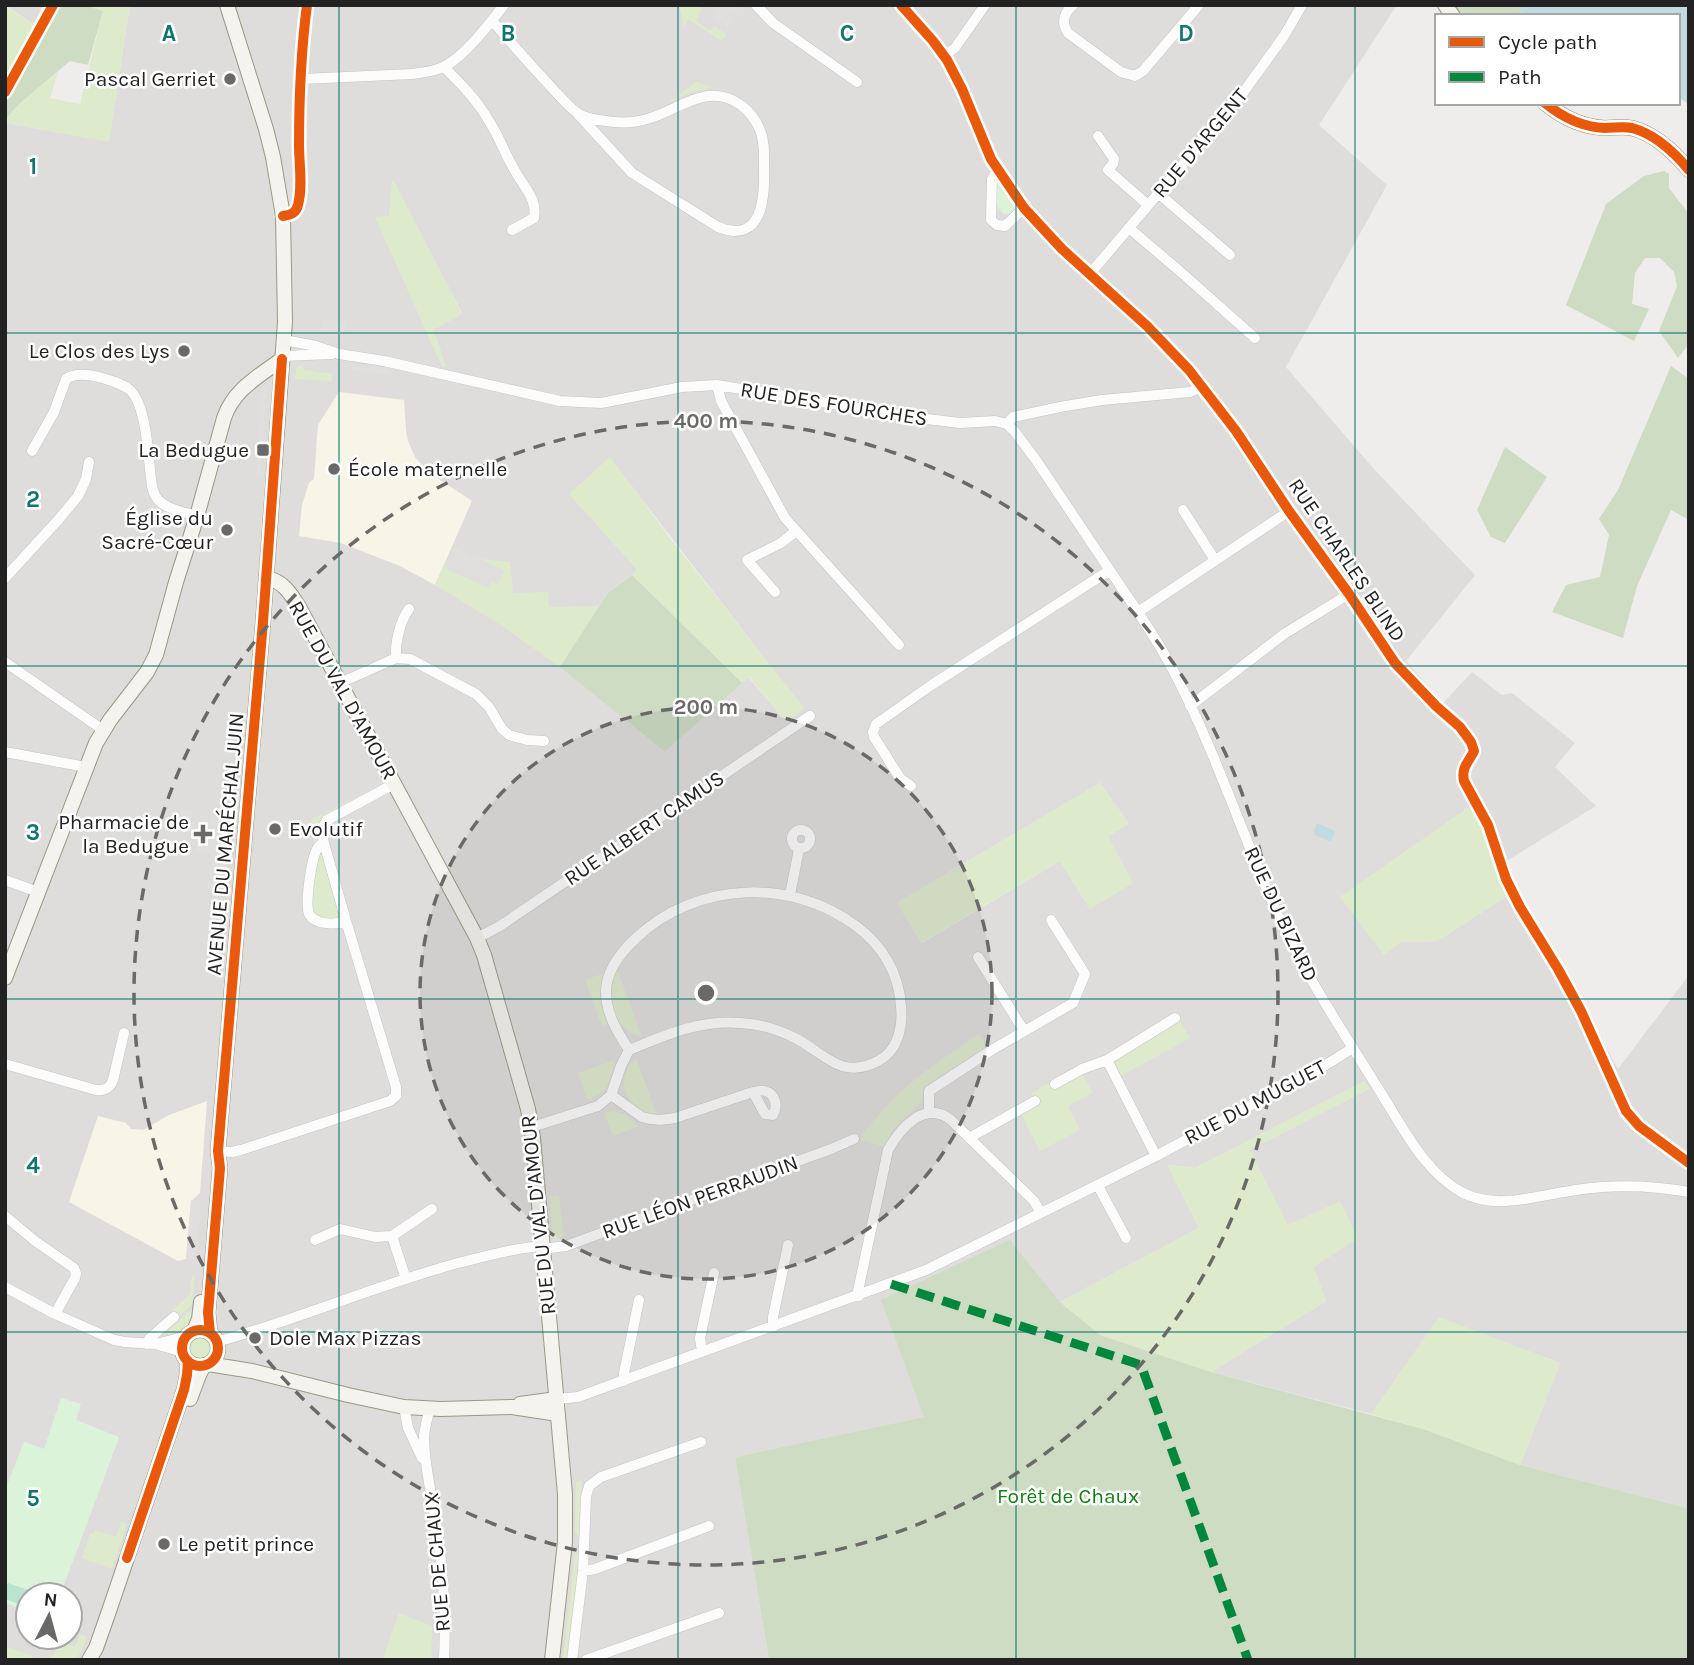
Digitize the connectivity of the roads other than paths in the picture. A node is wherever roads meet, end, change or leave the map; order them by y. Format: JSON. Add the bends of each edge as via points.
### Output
{"nodes":[{"id":1,"x":227,"y":5,"type":"edge"},
{"id":2,"x":307,"y":5,"type":"edge"},
{"id":3,"x":504,"y":5,"type":"edge"},
{"id":4,"x":756,"y":5,"type":"edge"},
{"id":5,"x":901,"y":5,"type":"edge"},
{"id":6,"x":985,"y":5,"type":"edge"},
{"id":7,"x":1073,"y":5,"type":"edge"},
{"id":8,"x":1199,"y":5,"type":"edge"},
{"id":9,"x":1302,"y":5,"type":"edge"},
{"id":10,"x":492,"y":20,"type":"junction"},
{"id":11,"x":944,"y":56,"type":"junction"},
{"id":12,"x":444,"y":67,"type":"junction"},
{"id":13,"x":302,"y":79,"type":"junction"},
{"id":14,"x":857,"y":82,"type":"dead end"},
{"id":15,"x":1548,"y":105,"type":"edge"},
{"id":16,"x":578,"y":114,"type":"junction"},
{"id":17,"x":1098,"y":136,"type":"dead end"},
{"id":18,"x":1689,"y":170,"type":"edge"},
{"id":19,"x":998,"y":171,"type":"junction"},
{"id":20,"x":1158,"y":193,"type":"junction"},
{"id":21,"x":1148,"y":205,"type":"junction"},
{"id":22,"x":1024,"y":208,"type":"junction"},
{"id":23,"x":283,"y":216,"type":"junction"},
{"id":24,"x":1129,"y":228,"type":"junction"},
{"id":25,"x":512,"y":230,"type":"dead end"},
{"id":26,"x":1230,"y":255,"type":"dead end"},
{"id":27,"x":1089,"y":275,"type":"junction"},
{"id":28,"x":1255,"y":338,"type":"dead end"},
{"id":29,"x":284,"y":340,"type":"junction"},
{"id":30,"x":339,"y":354,"type":"junction"},
{"id":31,"x":282,"y":357,"type":"junction"},
{"id":32,"x":717,"y":386,"type":"junction"},
{"id":33,"x":1202,"y":387,"type":"junction"},
{"id":34,"x":1007,"y":424,"type":"junction"},
{"id":35,"x":32,"y":451,"type":"dead end"},
{"id":36,"x":89,"y":463,"type":"dead end"},
{"id":37,"x":1183,"y":510,"type":"dead end"},
{"id":38,"x":1290,"y":511,"type":"junction"},
{"id":39,"x":197,"y":516,"type":"junction"},
{"id":40,"x":796,"y":531,"type":"junction"},
{"id":41,"x":1214,"y":560,"type":"junction"},
{"id":42,"x":1110,"y":570,"type":"junction"},
{"id":43,"x":5,"y":578,"type":"edge"},
{"id":44,"x":267,"y":578,"type":"junction"},
{"id":45,"x":775,"y":592,"type":"dead end"},
{"id":46,"x":1349,"y":594,"type":"junction"},
{"id":47,"x":409,"y":609,"type":"dead end"},
{"id":48,"x":1138,"y":612,"type":"junction"},
{"id":49,"x":899,"y":645,"type":"dead end"},
{"id":50,"x":396,"y":658,"type":"junction"},
{"id":51,"x":5,"y":662,"type":"edge"},
{"id":52,"x":340,"y":682,"type":"junction"},
{"id":53,"x":1190,"y":706,"type":"junction"},
{"id":54,"x":810,"y":716,"type":"dead end"},
{"id":55,"x":103,"y":730,"type":"junction"},
{"id":56,"x":544,"y":741,"type":"dead end"},
{"id":57,"x":5,"y":752,"type":"edge"},
{"id":58,"x":86,"y":767,"type":"junction"},
{"id":59,"x":394,"y":783,"type":"junction"},
{"id":60,"x":911,"y":786,"type":"dead end"},
{"id":61,"x":323,"y":843,"type":"junction"},
{"id":62,"x":799,"y":849,"type":"dead end"},
{"id":63,"x":5,"y":880,"type":"edge"},
{"id":64,"x":38,"y":892,"type":"junction"},
{"id":65,"x":790,"y":895,"type":"junction"},
{"id":66,"x":1051,"y":920,"type":"dead end"},
{"id":67,"x":346,"y":921,"type":"junction"},
{"id":68,"x":477,"y":938,"type":"junction"},
{"id":69,"x":978,"y":957,"type":"dead end"},
{"id":70,"x":5,"y":978,"type":"edge"},
{"id":71,"x":1175,"y":1018,"type":"dead end"},
{"id":72,"x":1024,"y":1031,"type":"junction"},
{"id":73,"x":124,"y":1033,"type":"dead end"},
{"id":74,"x":1353,"y":1048,"type":"junction"},
{"id":75,"x":629,"y":1050,"type":"junction"},
{"id":76,"x":1107,"y":1060,"type":"junction"},
{"id":77,"x":5,"y":1064,"type":"edge"},
{"id":78,"x":1055,"y":1084,"type":"dead end"},
{"id":79,"x":753,"y":1092,"type":"dead end"},
{"id":80,"x":611,"y":1095,"type":"junction"},
{"id":81,"x":1035,"y":1101,"type":"dead end"},
{"id":82,"x":929,"y":1112,"type":"junction"},
{"id":83,"x":532,"y":1127,"type":"junction"},
{"id":84,"x":969,"y":1138,"type":"junction"},
{"id":85,"x":854,"y":1139,"type":"dead end"},
{"id":86,"x":218,"y":1151,"type":"junction"},
{"id":87,"x":1156,"y":1156,"type":"junction"},
{"id":88,"x":1689,"y":1163,"type":"edge"},
{"id":89,"x":1098,"y":1186,"type":"junction"},
{"id":90,"x":1689,"y":1192,"type":"edge"},
{"id":91,"x":432,"y":1209,"type":"dead end"},
{"id":92,"x":1041,"y":1213,"type":"junction"},
{"id":93,"x":5,"y":1216,"type":"edge"},
{"id":94,"x":392,"y":1236,"type":"junction"},
{"id":95,"x":1126,"y":1238,"type":"dead end"},
{"id":96,"x":315,"y":1240,"type":"dead end"},
{"id":97,"x":788,"y":1245,"type":"dead end"},
{"id":98,"x":543,"y":1248,"type":"junction"},
{"id":99,"x":714,"y":1273,"type":"dead end"},
{"id":100,"x":406,"y":1279,"type":"junction"},
{"id":101,"x":5,"y":1287,"type":"edge"},
{"id":102,"x":859,"y":1296,"type":"junction"},
{"id":103,"x":639,"y":1300,"type":"dead end"},
{"id":104,"x":55,"y":1314,"type":"junction"},
{"id":105,"x":174,"y":1317,"type":"dead end"},
{"id":106,"x":773,"y":1326,"type":"junction"},
{"id":107,"x":191,"y":1334,"type":"junction"},
{"id":108,"x":215,"y":1341,"type":"junction"},
{"id":109,"x":151,"y":1344,"type":"junction"},
{"id":110,"x":702,"y":1352,"type":"junction"},
{"id":111,"x":186,"y":1356,"type":"junction"},
{"id":112,"x":206,"y":1364,"type":"junction"},
{"id":113,"x":252,"y":1371,"type":"junction"},
{"id":114,"x":624,"y":1381,"type":"junction"},
{"id":115,"x":404,"y":1407,"type":"junction"},
{"id":116,"x":558,"y":1407,"type":"junction"},
{"id":117,"x":429,"y":1409,"type":"junction"},
{"id":118,"x":701,"y":1442,"type":"dead end"},
{"id":119,"x":426,"y":1464,"type":"junction"},
{"id":120,"x":709,"y":1526,"type":"dead end"},
{"id":121,"x":565,"y":1542,"type":"junction"},
{"id":122,"x":584,"y":1545,"type":"junction"},
{"id":123,"x":583,"y":1571,"type":"junction"},
{"id":124,"x":719,"y":1613,"type":"dead end"},
{"id":125,"x":89,"y":1660,"type":"edge"},
{"id":126,"x":98,"y":1660,"type":"edge"},
{"id":127,"x":444,"y":1660,"type":"edge"},
{"id":128,"x":552,"y":1660,"type":"edge"},
{"id":129,"x":572,"y":1660,"type":"edge"},
{"id":130,"x":586,"y":1660,"type":"edge"}],
"edges":[{"from":1,"to":23,"type":"street","name":"AVENUE DU MARÉCHAL JUIN","via":[[266,129]]},
{"from":2,"to":13,"type":"street"},
{"from":3,"to":10,"type":"street"},
{"from":4,"to":14,"type":"street","via":[[773,23]]},
{"from":5,"to":11,"type":"street","name":"RUE CHARLES BLIND"},
{"from":6,"to":11,"type":"street"},
{"from":7,"to":8,"type":"street","via":[[1063,22],[1068,33],[1131,76],[1143,71]]},
{"from":9,"to":20,"type":"street","name":"RUE D'ARGENT","via":[[1240,97]]},
{"from":10,"to":12,"type":"street"},
{"from":10,"to":16,"type":"street"},
{"from":11,"to":19,"type":"street","name":"RUE CHARLES BLIND"},
{"from":12,"to":13,"type":"street","via":[[412,74]]},
{"from":12,"to":25,"type":"street","via":[[481,108],[534,202],[534,218]]},
{"from":13,"to":23,"type":"street","via":[[299,200],[291,215]]},
{"from":15,"to":18,"type":"street","via":[[1579,123],[1646,133]]},
{"from":16,"to":16,"type":"street","via":[[632,122],[704,96],[732,100],[749,112],[762,136],[765,190],[760,213],[743,229],[718,227],[632,173]]},
{"from":17,"to":21,"type":"street","via":[[1114,159],[1108,170]]},
{"from":19,"to":22,"type":"street","name":"RUE CHARLES BLIND"},
{"from":19,"to":22,"type":"street","via":[[992,179],[991,220],[1004,226]]},
{"from":20,"to":21,"type":"street","name":"RUE D'ARGENT"},
{"from":20,"to":26,"type":"street"},
{"from":21,"to":24,"type":"street","name":"RUE D'ARGENT"},
{"from":22,"to":27,"type":"street","name":"RUE CHARLES BLIND"},
{"from":23,"to":29,"type":"street","name":"AVENUE DU MARÉCHAL JUIN"},
{"from":24,"to":27,"type":"street","name":"RUE D'ARGENT"},
{"from":24,"to":28,"type":"street"},
{"from":27,"to":33,"type":"street","name":"RUE CHARLES BLIND","via":[[1166,344]]},
{"from":29,"to":30,"type":"street","name":"RUE DES FOURCHES"},
{"from":29,"to":31,"type":"street","name":"AVENUE DU MARÉCHAL JUIN"},
{"from":30,"to":31,"type":"street","name":"RUE DES FOURCHES"},
{"from":30,"to":32,"type":"street","name":"RUE DES FOURCHES","via":[[576,403]]},
{"from":31,"to":39,"type":"street","via":[[240,390],[230,404]]},
{"from":31,"to":44,"type":"street","name":"AVENUE DU MARÉCHAL JUIN"},
{"from":32,"to":34,"type":"street","name":"RUE DES FOURCHES","via":[[919,418]]},
{"from":32,"to":40,"type":"street","via":[[726,412]]},
{"from":33,"to":34,"type":"street","name":"RUE DES FOURCHES","via":[[1060,407],[1013,417]]},
{"from":33,"to":38,"type":"street","name":"RUE CHARLES BLIND"},
{"from":34,"to":42,"type":"street","name":"RUE DU BIZARD"},
{"from":35,"to":39,"type":"street","via":[[68,377],[103,378],[123,386],[138,402],[155,497],[167,507]]},
{"from":36,"to":43,"type":"street","via":[[78,496]]},
{"from":37,"to":41,"type":"street"},
{"from":38,"to":41,"type":"street"},
{"from":38,"to":46,"type":"street","name":"RUE CHARLES BLIND"},
{"from":39,"to":55,"type":"street","via":[[156,655]]},
{"from":40,"to":45,"type":"street","via":[[747,560]]},
{"from":40,"to":49,"type":"street"},
{"from":41,"to":48,"type":"street"},
{"from":42,"to":48,"type":"street","name":"RUE DU BIZARD"},
{"from":42,"to":60,"type":"street","via":[[876,724],[874,737],[900,778]]},
{"from":44,"to":52,"type":"street","name":"RUE DU VAL D'AMOUR","via":[[293,596]]},
{"from":44,"to":86,"type":"street","name":"AVENUE DU MARÉCHAL JUIN"},
{"from":46,"to":53,"type":"street","via":[[1284,634]]},
{"from":46,"to":88,"type":"street","name":"RUE CHARLES BLIND","via":[[1404,675],[1471,742],[1474,751],[1464,766],[1464,780],[1488,825],[1520,907],[1581,1011],[1626,1111],[1653,1138]]},
{"from":47,"to":50,"type":"street","via":[[403,617]]},
{"from":48,"to":53,"type":"street","name":"RUE DU BIZARD"},
{"from":50,"to":52,"type":"street"},
{"from":50,"to":56,"type":"street","via":[[419,662],[476,694],[509,735]]},
{"from":51,"to":55,"type":"street"},
{"from":52,"to":59,"type":"street","name":"RUE DU VAL D'AMOUR"},
{"from":53,"to":74,"type":"street","name":"RUE DU BIZARD","via":[[1284,927]]},
{"from":54,"to":68,"type":"street","name":"RUE ALBERT CAMUS"},
{"from":55,"to":58,"type":"street"},
{"from":57,"to":58,"type":"street"},
{"from":58,"to":64,"type":"street"},
{"from":59,"to":61,"type":"street","via":[[327,820]]},
{"from":59,"to":68,"type":"street","name":"RUE DU VAL D'AMOUR"},
{"from":61,"to":67,"type":"street"},
{"from":61,"to":67,"type":"street","via":[[312,865],[309,913],[321,922]]},
{"from":62,"to":65,"type":"street"},
{"from":63,"to":64,"type":"street"},
{"from":64,"to":70,"type":"street"},
{"from":65,"to":75,"type":"street","via":[[738,892],[697,901],[654,923],[632,941],[612,967],[606,992],[613,1022]]},
{"from":65,"to":75,"type":"street","via":[[850,922],[888,961],[902,1010],[897,1042],[887,1055],[849,1068],[783,1032],[726,1022],[679,1030]]},
{"from":66,"to":72,"type":"street","via":[[1085,974],[1073,1003]]},
{"from":67,"to":86,"type":"street","via":[[396,1096],[241,1150]]},
{"from":68,"to":83,"type":"street","name":"RUE DU VAL D'AMOUR"},
{"from":69,"to":72,"type":"street"},
{"from":71,"to":76,"type":"street"},
{"from":72,"to":82,"type":"street","via":[[929,1091]]},
{"from":73,"to":77,"type":"street","via":[[113,1080],[106,1089]]},
{"from":74,"to":87,"type":"street","name":"RUE DU MUGUET"},
{"from":74,"to":90,"type":"street","name":"RUE DU BIZARD","via":[[1419,1152],[1464,1194],[1492,1201],[1606,1187]]},
{"from":75,"to":80,"type":"street"},
{"from":76,"to":78,"type":"street"},
{"from":76,"to":87,"type":"street"},
{"from":79,"to":80,"type":"street","via":[[662,1120],[642,1117]]},
{"from":80,"to":83,"type":"street","via":[[598,1106]]},
{"from":81,"to":84,"type":"street"},
{"from":82,"to":84,"type":"street","via":[[947,1117]]},
{"from":82,"to":102,"type":"street","via":[[915,1119],[888,1150]]},
{"from":83,"to":98,"type":"street","name":"RUE DU VAL D'AMOUR"},
{"from":84,"to":92,"type":"street","via":[[1034,1200]]},
{"from":85,"to":98,"type":"street","name":"RUE LÉON PERRAUDIN","via":[[566,1246]]},
{"from":86,"to":107,"type":"street","name":"AVENUE DU MARÉCHAL JUIN","via":[[212,1167],[199,1319]]},
{"from":86,"to":108,"type":"street","name":"AVENUE DU MARÉCHAL JUIN","via":[[208,1312]]},
{"from":87,"to":89,"type":"street","name":"RUE DU MUGUET"},
{"from":89,"to":92,"type":"street","name":"RUE DU MUGUET"},
{"from":89,"to":95,"type":"street"},
{"from":91,"to":94,"type":"street"},
{"from":92,"to":102,"type":"street","name":"RUE DU MUGUET","via":[[926,1270]]},
{"from":93,"to":104,"type":"street","via":[[74,1268],[75,1278]]},
{"from":94,"to":96,"type":"street","via":[[340,1229]]},
{"from":94,"to":100,"type":"street"},
{"from":97,"to":106,"type":"street"},
{"from":98,"to":100,"type":"street","name":"RUE LÉON PERRAUDIN","via":[[481,1257]]},
{"from":98,"to":116,"type":"street","name":"RUE DU VAL D'AMOUR"},
{"from":99,"to":110,"type":"street","via":[[700,1338]]},
{"from":100,"to":108,"type":"street","name":"RUE LÉON PERRAUDIN"},
{"from":101,"to":104,"type":"street"},
{"from":102,"to":106,"type":"street","name":"RUE DU MUGUET"},
{"from":103,"to":114,"type":"street"},
{"from":104,"to":109,"type":"street","via":[[114,1340]]},
{"from":105,"to":109,"type":"street","via":[[149,1339]]},
{"from":106,"to":110,"type":"street","name":"RUE DU MUGUET"},
{"from":107,"to":108,"type":"street","via":[[201,1330]]},
{"from":107,"to":109,"type":"street"},
{"from":107,"to":111,"type":"street","via":[[183,1344]]},
{"from":108,"to":112,"type":"street","via":[[216,1356]]},
{"from":108,"to":113,"type":"street","via":[[227,1357]]},
{"from":109,"to":111,"type":"street"},
{"from":110,"to":114,"type":"street","name":"RUE DU MUGUET"},
{"from":111,"to":112,"type":"street","via":[[197,1365]]},
{"from":111,"to":125,"type":"street","via":[[184,1390]]},
{"from":112,"to":113,"type":"street"},
{"from":112,"to":126,"type":"street"},
{"from":113,"to":115,"type":"street"},
{"from":114,"to":116,"type":"street","name":"RUE DU MUGUET"},
{"from":115,"to":117,"type":"street"},
{"from":115,"to":119,"type":"street","name":"RUE DE CHAUX","via":[[408,1428]]},
{"from":116,"to":117,"type":"street"},
{"from":116,"to":121,"type":"street","name":"RUE DU VAL D'AMOUR"},
{"from":117,"to":119,"type":"street","name":"RUE DE CHAUX"},
{"from":118,"to":122,"type":"street","via":[[594,1481],[586,1497]]},
{"from":119,"to":127,"type":"street","name":"RUE DE CHAUX","via":[[442,1568]]},
{"from":120,"to":123,"type":"street"},
{"from":121,"to":122,"type":"street"},
{"from":121,"to":128,"type":"street","name":"RUE DU VAL D'AMOUR"},
{"from":122,"to":123,"type":"street"},
{"from":123,"to":129,"type":"street"},
{"from":124,"to":130,"type":"street"}]}
